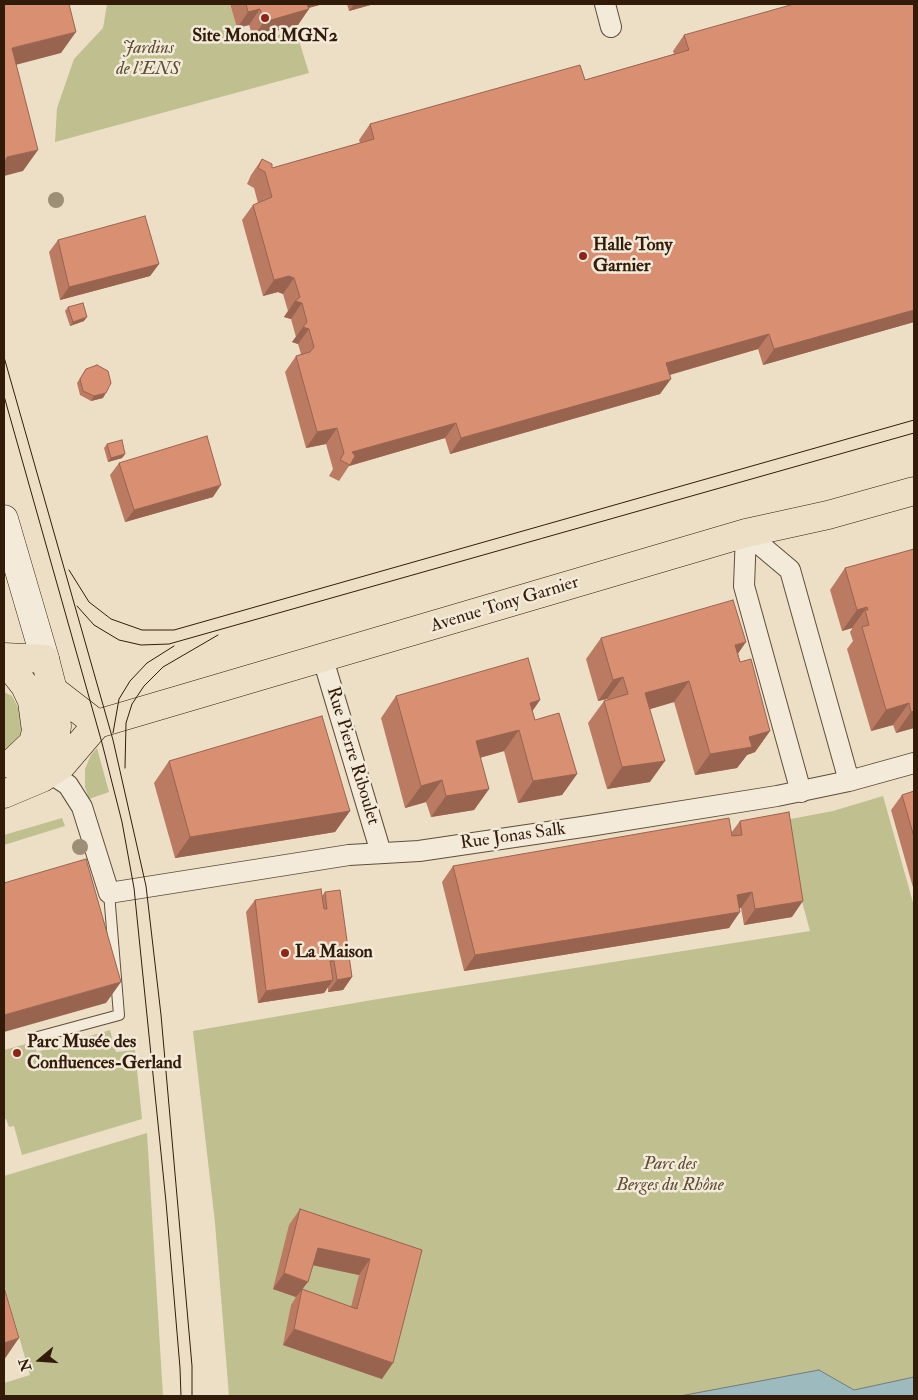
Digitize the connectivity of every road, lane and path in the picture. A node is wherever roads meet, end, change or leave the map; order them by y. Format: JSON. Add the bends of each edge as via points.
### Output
{"nodes":[{"id":1,"x":605,"y":4,"type":"edge"},
{"id":2,"x":611,"y":27,"type":"dead end"},
{"id":3,"x":914,"y":491,"type":"edge"},
{"id":4,"x":4,"y":519,"type":"edge"},
{"id":5,"x":746,"y":533,"type":"junction"},
{"id":6,"x":4,"y":658,"type":"edge"},
{"id":7,"x":323,"y":659,"type":"junction"},
{"id":8,"x":45,"y":660,"type":"junction"},
{"id":9,"x":53,"y":690,"type":"junction"},
{"id":10,"x":96,"y":724,"type":"junction"},
{"id":11,"x":914,"y":763,"type":"edge"},
{"id":12,"x":4,"y":769,"type":"edge"},
{"id":13,"x":50,"y":773,"type":"junction"},
{"id":14,"x":849,"y":781,"type":"junction"},
{"id":15,"x":4,"y":783,"type":"edge"},
{"id":16,"x":801,"y":792,"type":"junction"},
{"id":17,"x":4,"y":794,"type":"edge"},
{"id":18,"x":381,"y":853,"type":"junction"},
{"id":19,"x":109,"y":893,"type":"junction"},
{"id":20,"x":34,"y":1038,"type":"edge"}],
"edges":[{"from":1,"to":2,"type":"street"},
{"from":3,"to":5,"type":"main road","name":"Avenue Tony Garnier"},
{"from":4,"to":8,"type":"street"},
{"from":5,"to":7,"type":"main road","name":"Avenue Tony Garnier"},
{"from":5,"to":14,"type":"street","via":[[790,570]]},
{"from":5,"to":16,"type":"street","via":[[744,586]]},
{"from":6,"to":8,"type":"main road"},
{"from":6,"to":12,"type":"main road","via":[[32,701],[36,731],[33,743]]},
{"from":7,"to":10,"type":"main road","name":"Avenue Tony Garnier"},
{"from":7,"to":18,"type":"street","name":"Rue Pierre Riboulet"},
{"from":8,"to":9,"type":"main road"},
{"from":9,"to":10,"type":"main road"},
{"from":9,"to":15,"type":"main road","via":[[57,726],[55,739],[45,757]]},
{"from":10,"to":13,"type":"main road","via":[[70,757]]},
{"from":11,"to":14,"type":"street","name":"Rue Jonas Salk"},
{"from":13,"to":17,"type":"main road"},
{"from":13,"to":19,"type":"street","via":[[68,785],[82,807]]},
{"from":14,"to":16,"type":"street","name":"Rue Jonas Salk"},
{"from":16,"to":18,"type":"street","name":"Rue Jonas Salk","via":[[570,829]]},
{"from":18,"to":19,"type":"street","name":"Rue Jonas Salk"},
{"from":19,"to":20,"type":"lane","via":[[119,1015]]}]}
